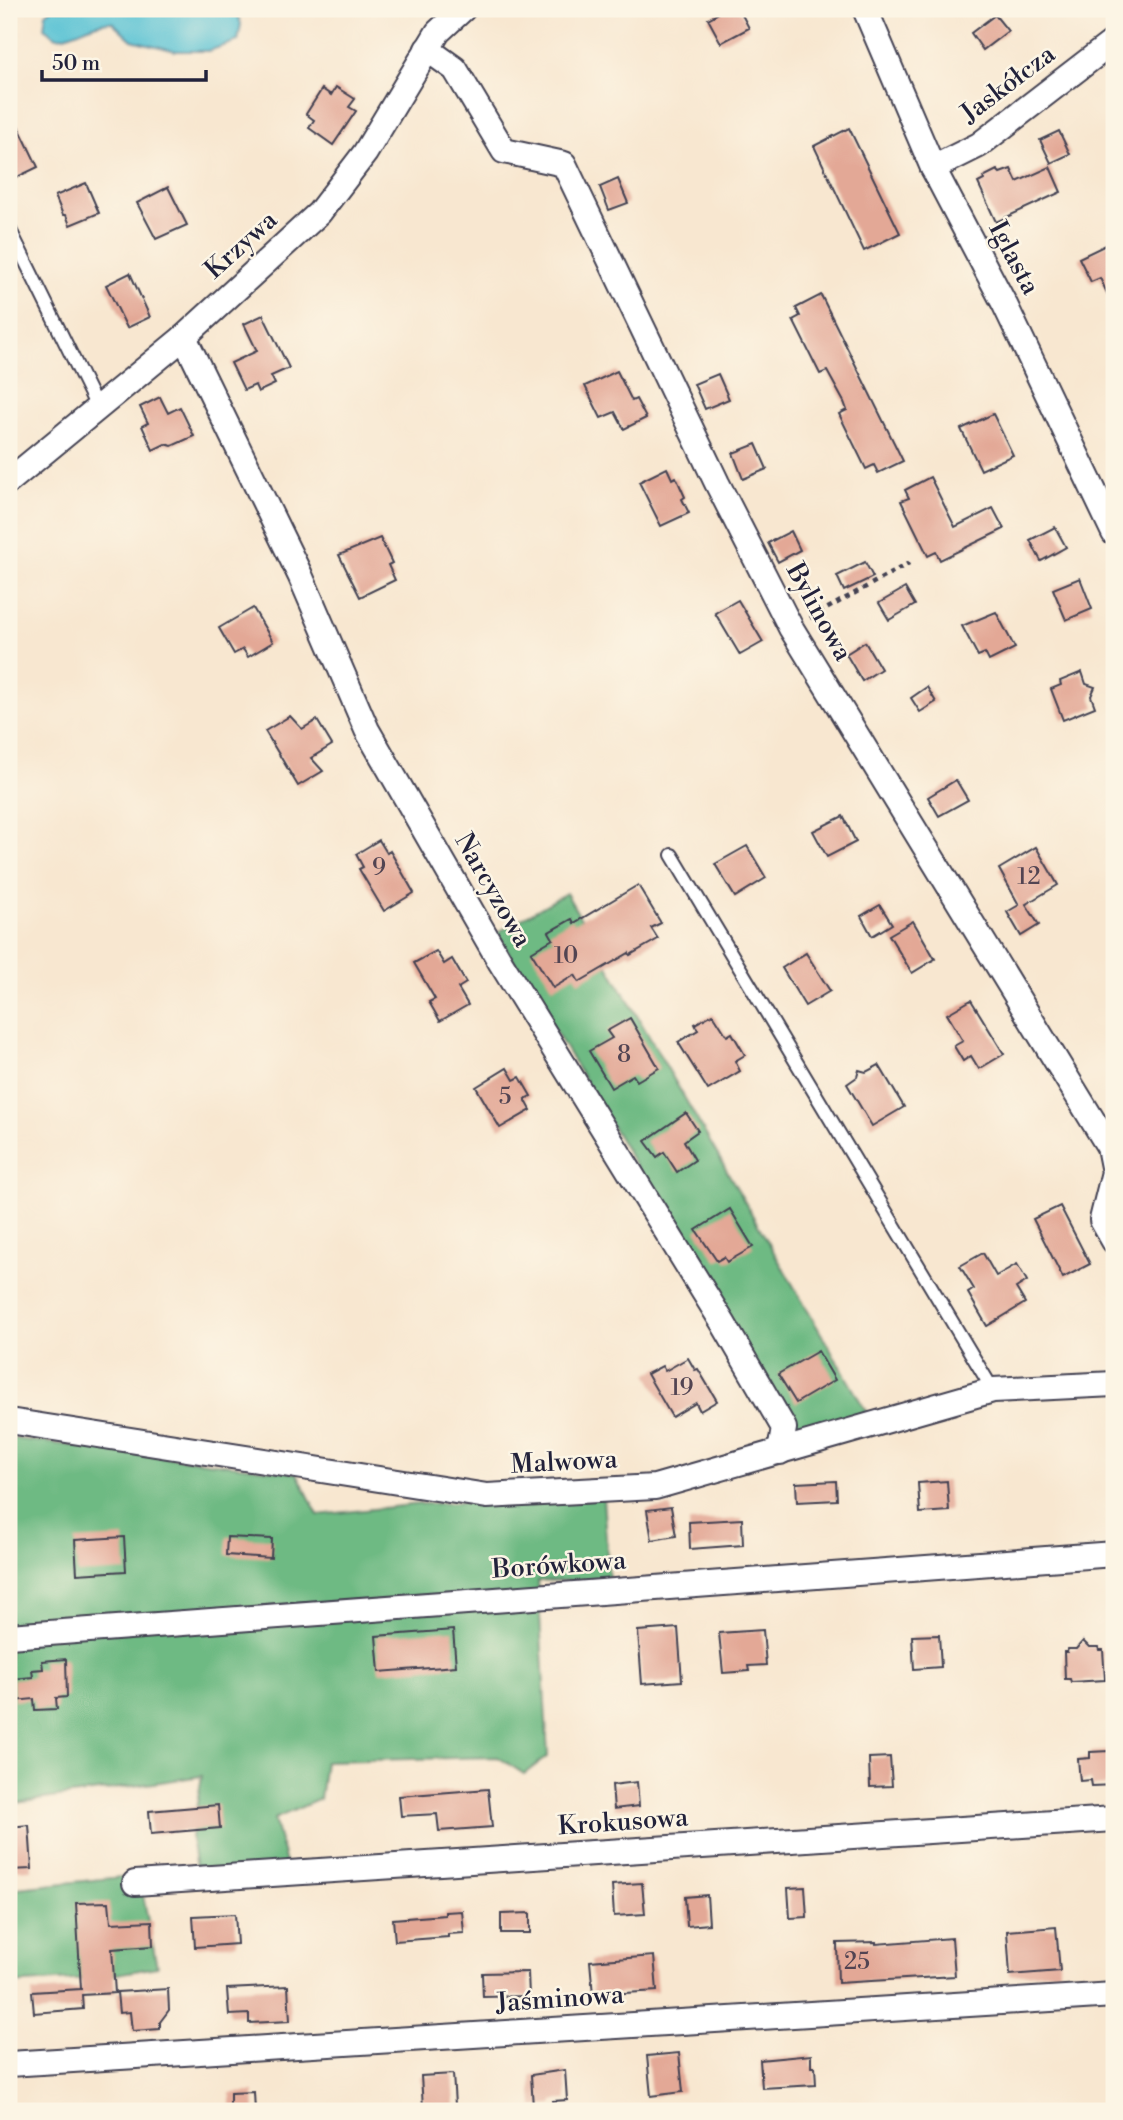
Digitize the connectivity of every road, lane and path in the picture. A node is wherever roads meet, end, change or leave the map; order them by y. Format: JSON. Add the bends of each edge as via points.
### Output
{"nodes":[{"id":1,"x":463,"y":9,"type":"edge"},
{"id":2,"x":865,"y":9,"type":"edge"},
{"id":3,"x":1114,"y":41,"type":"edge"},
{"id":4,"x":427,"y":49,"type":"junction"},
{"id":5,"x":933,"y":168,"type":"junction"},
{"id":6,"x":9,"y":228,"type":"edge"},
{"id":7,"x":184,"y":337,"type":"junction"},
{"id":8,"x":99,"y":409,"type":"junction"},
{"id":9,"x":9,"y":481,"type":"edge"},
{"id":10,"x":1114,"y":533,"type":"edge"},
{"id":11,"x":909,"y":563,"type":"dead end"},
{"id":12,"x":791,"y":628,"type":"junction"},
{"id":13,"x":672,"y":855,"type":"dead end"},
{"id":14,"x":1112,"y":1146,"type":"edge"},
{"id":15,"x":1114,"y":1241,"type":"edge"},
{"id":16,"x":1114,"y":1384,"type":"edge"},
{"id":17,"x":993,"y":1390,"type":"junction"},
{"id":18,"x":9,"y":1421,"type":"edge"},
{"id":19,"x":780,"y":1452,"type":"junction"},
{"id":20,"x":1114,"y":1554,"type":"edge"},
{"id":21,"x":9,"y":1636,"type":"edge"},
{"id":22,"x":1114,"y":1819,"type":"edge"},
{"id":23,"x":135,"y":1883,"type":"dead end"},
{"id":24,"x":1114,"y":1995,"type":"edge"},
{"id":25,"x":9,"y":2064,"type":"edge"}],
"edges":[{"from":1,"to":4,"type":"street","name":"Krzywa"},
{"from":2,"to":5,"type":"street","name":"Iglasta"},
{"from":3,"to":5,"type":"street","name":"Jaskółcza","via":[[979,145]]},
{"from":4,"to":7,"type":"street","name":"Krzywa","via":[[365,153],[319,213]]},
{"from":4,"to":12,"type":"street","name":"Bylinowa","via":[[455,69],[504,151],[564,164]]},
{"from":5,"to":10,"type":"street","name":"Iglasta","via":[[1005,305]]},
{"from":6,"to":8,"type":"lane"},
{"from":7,"to":8,"type":"street","name":"Krzywa"},
{"from":7,"to":19,"type":"street","name":"Narcyzowa","via":[[300,575],[367,730],[500,963],[784,1428]]},
{"from":8,"to":9,"type":"street","name":"Krzywa"},
{"from":11,"to":12,"type":"path"},
{"from":12,"to":14,"type":"street","name":"Bylinowa"},
{"from":13,"to":17,"type":"lane"},
{"from":14,"to":15,"type":"street","name":"Bylinowa","via":[[1114,1172],[1102,1220]]},
{"from":16,"to":17,"type":"street","name":"Malwowa"},
{"from":17,"to":19,"type":"street","name":"Malwowa"},
{"from":18,"to":19,"type":"street","name":"Malwowa","via":[[486,1496],[655,1487]]},
{"from":20,"to":21,"type":"street","name":"Borówkowa"},
{"from":22,"to":23,"type":"street","name":"Krokusowa"},
{"from":24,"to":25,"type":"street","name":"Jaśminowa"}]}
